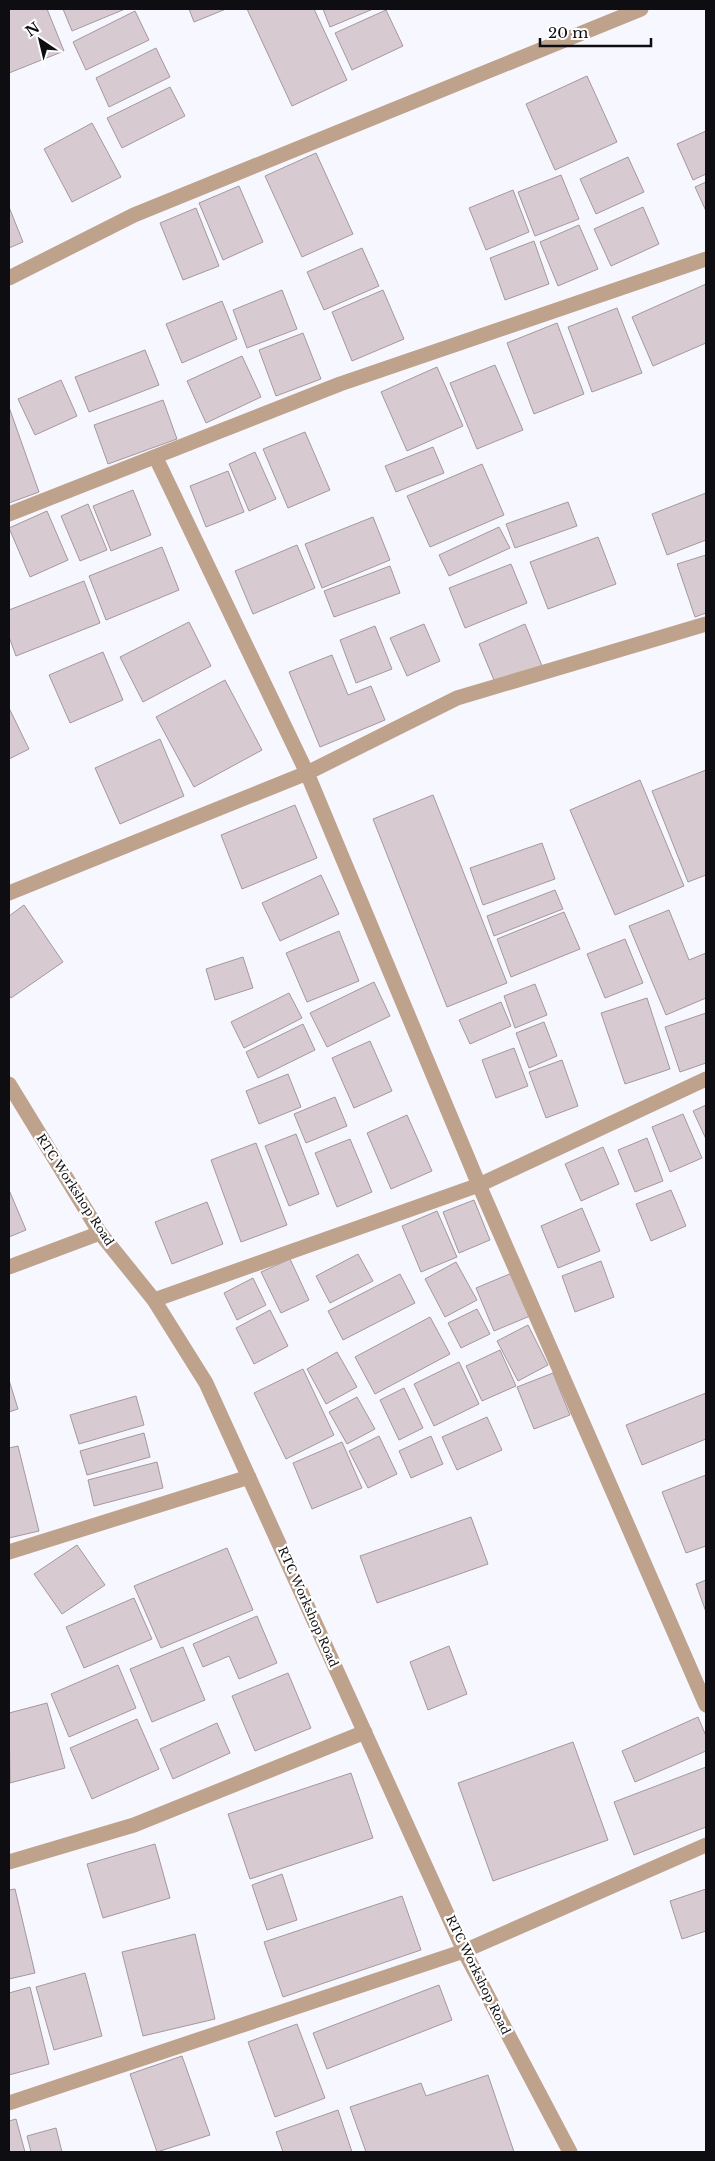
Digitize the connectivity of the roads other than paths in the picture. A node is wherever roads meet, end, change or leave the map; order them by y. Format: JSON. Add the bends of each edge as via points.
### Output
{"nodes":[{"id":1,"x":641,"y":9,"type":"edge"},
{"id":2,"x":706,"y":259,"type":"edge"},
{"id":3,"x":9,"y":278,"type":"edge"},
{"id":4,"x":156,"y":458,"type":"junction"},
{"id":5,"x":9,"y":514,"type":"edge"},
{"id":6,"x":706,"y":624,"type":"edge"},
{"id":7,"x":308,"y":772,"type":"junction"},
{"id":8,"x":9,"y":893,"type":"edge"},
{"id":9,"x":706,"y":1079,"type":"edge"},
{"id":10,"x":9,"y":1084,"type":"edge"},
{"id":11,"x":479,"y":1185,"type":"junction"},
{"id":12,"x":100,"y":1233,"type":"junction"},
{"id":13,"x":9,"y":1266,"type":"edge"},
{"id":14,"x":154,"y":1300,"type":"junction"},
{"id":15,"x":249,"y":1478,"type":"junction"},
{"id":16,"x":9,"y":1552,"type":"edge"},
{"id":17,"x":706,"y":1705,"type":"edge"},
{"id":18,"x":364,"y":1732,"type":"junction"},
{"id":19,"x":706,"y":1845,"type":"edge"},
{"id":20,"x":9,"y":1862,"type":"edge"},
{"id":21,"x":464,"y":1951,"type":"junction"},
{"id":22,"x":9,"y":2103,"type":"edge"},
{"id":23,"x":570,"y":2152,"type":"edge"}],
"edges":[{"from":1,"to":3,"type":"street","via":[[134,215]]},
{"from":2,"to":4,"type":"street","via":[[340,384]]},
{"from":4,"to":5,"type":"street"},
{"from":4,"to":7,"type":"street"},
{"from":6,"to":7,"type":"street","via":[[457,698]]},
{"from":7,"to":8,"type":"street"},
{"from":7,"to":11,"type":"street"},
{"from":9,"to":11,"type":"street"},
{"from":10,"to":12,"type":"street","name":"RTC Workshop Road"},
{"from":11,"to":14,"type":"street"},
{"from":11,"to":17,"type":"street"},
{"from":12,"to":13,"type":"street"},
{"from":12,"to":14,"type":"street","name":"RTC Workshop Road"},
{"from":14,"to":15,"type":"street","name":"RTC Workshop Road","via":[[206,1383]]},
{"from":15,"to":16,"type":"street"},
{"from":15,"to":18,"type":"street","name":"RTC Workshop Road"},
{"from":18,"to":20,"type":"street","via":[[134,1825]]},
{"from":18,"to":21,"type":"street","name":"RTC Workshop Road"},
{"from":19,"to":21,"type":"street"},
{"from":21,"to":22,"type":"street"},
{"from":21,"to":23,"type":"street","name":"RTC Workshop Road"}]}
